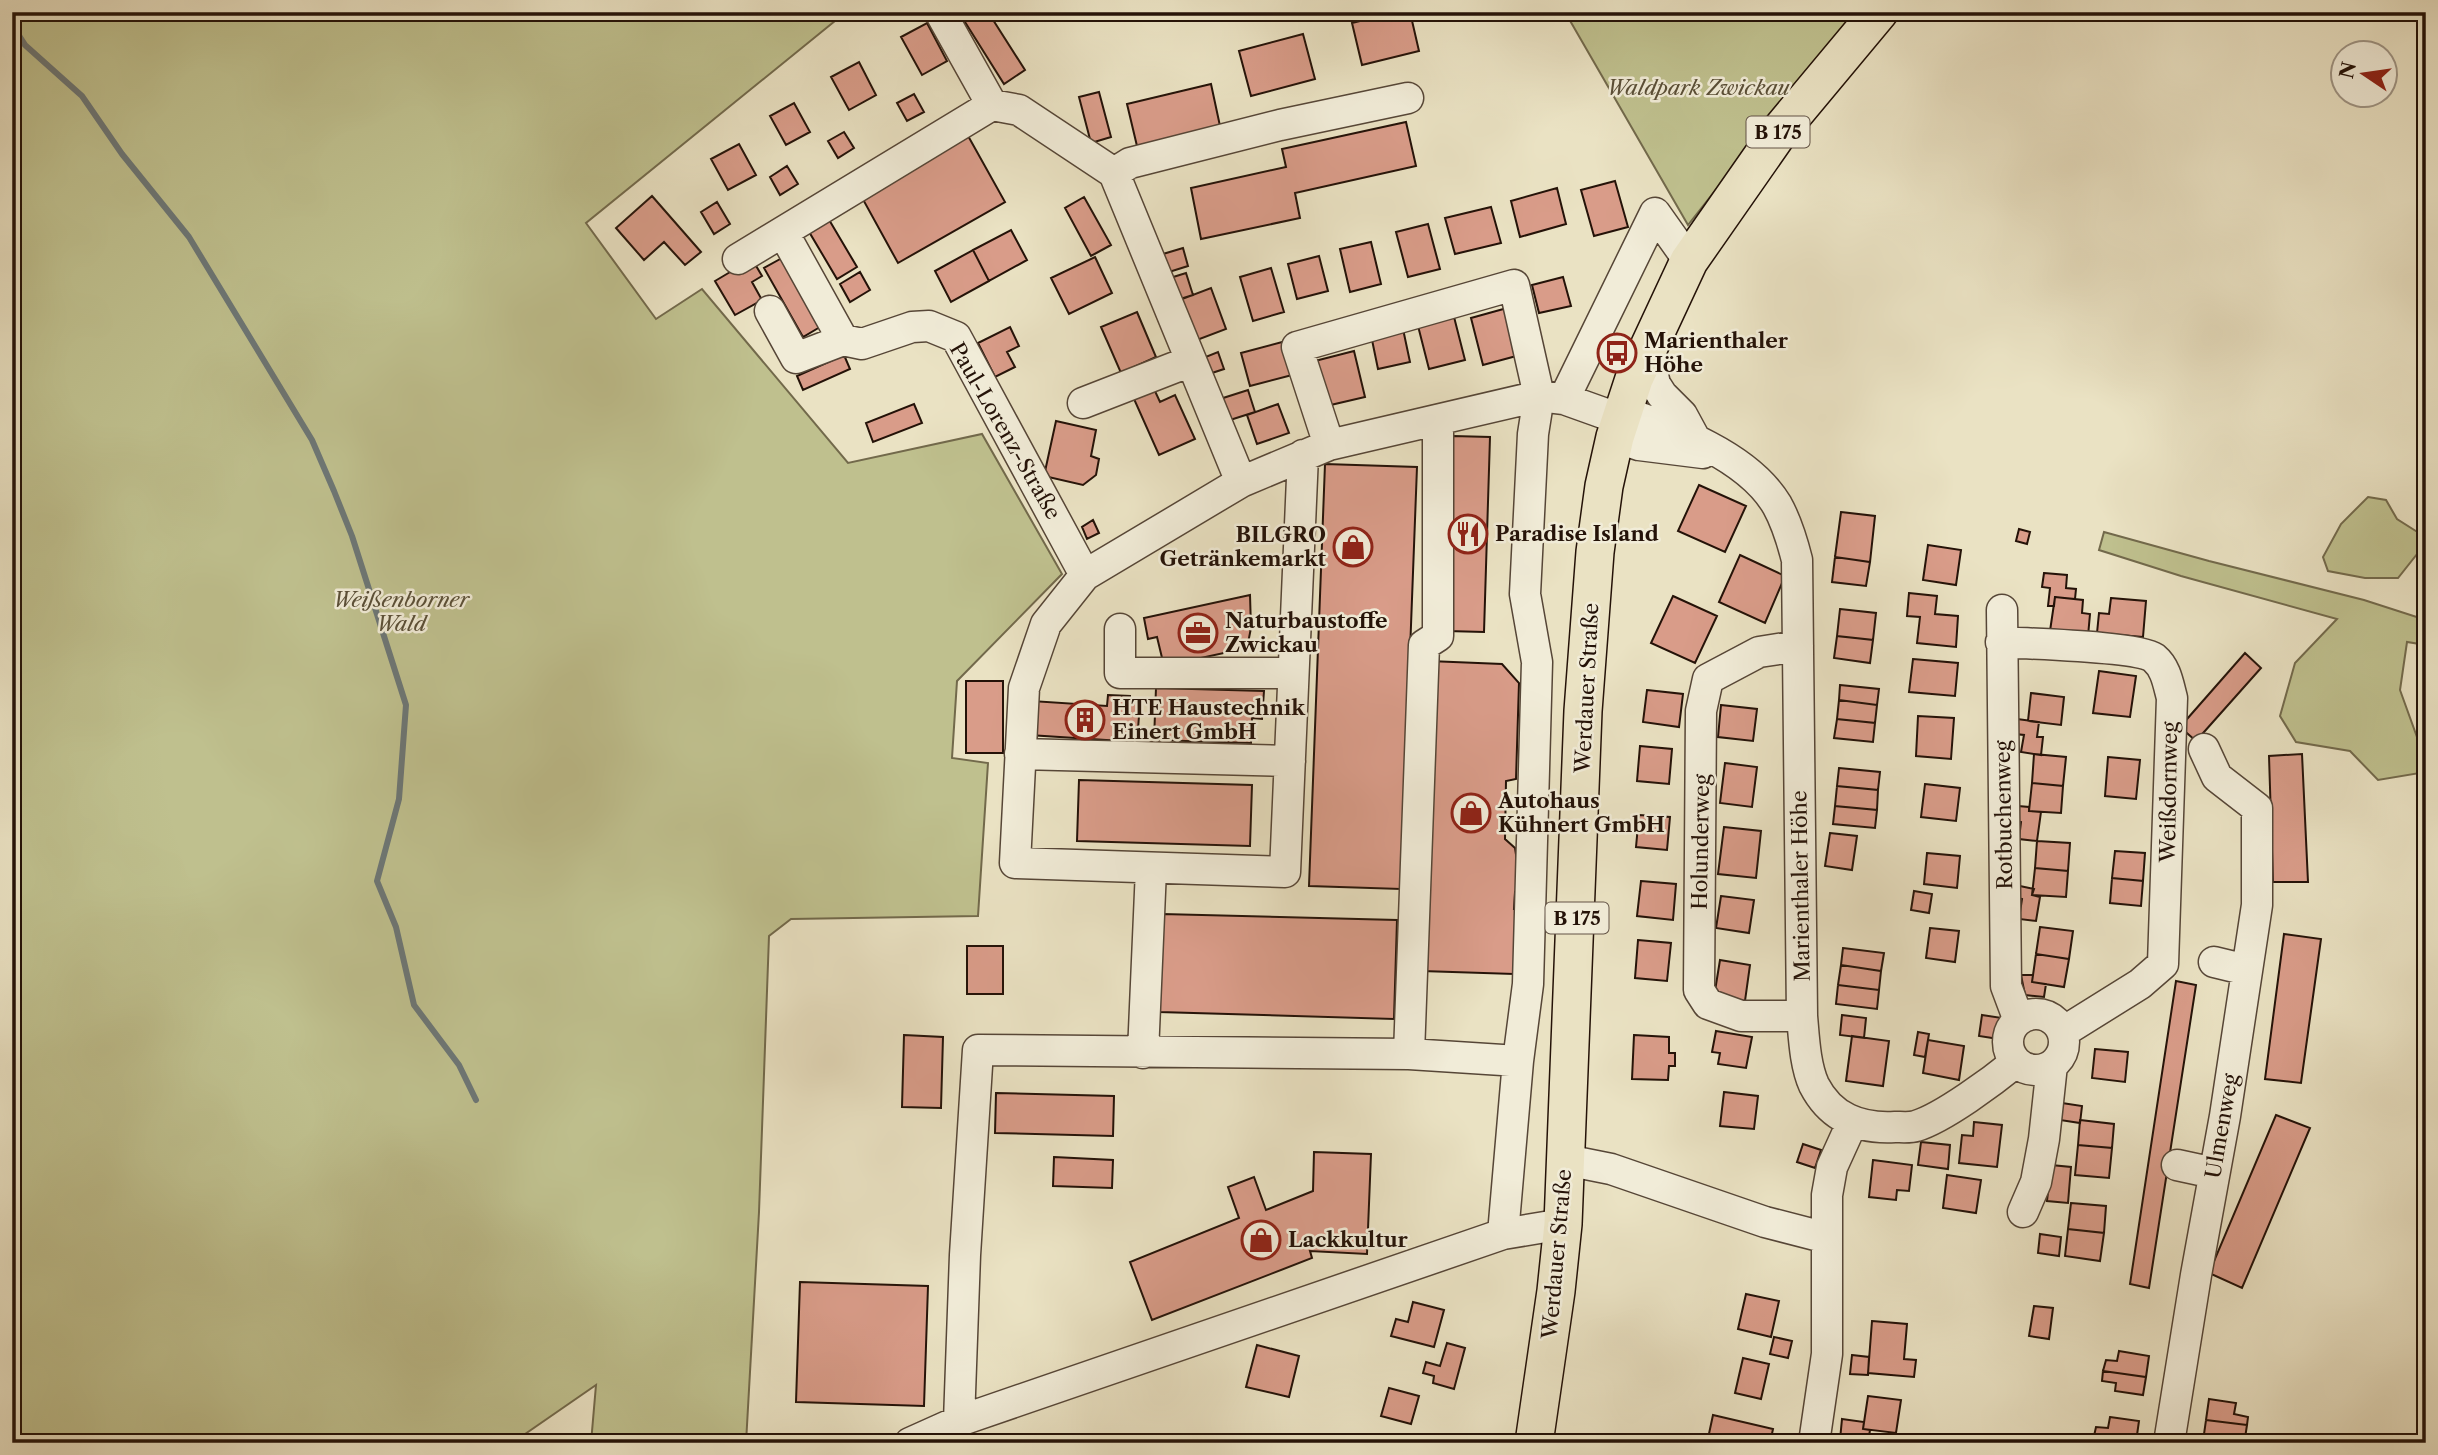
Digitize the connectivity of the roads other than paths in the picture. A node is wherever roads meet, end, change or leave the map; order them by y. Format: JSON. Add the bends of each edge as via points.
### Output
{"nodes":[{"id":1,"x":940,"y":12,"type":"edge"},
{"id":2,"x":1879,"y":12,"type":"edge"},
{"id":3,"x":1408,"y":98,"type":"dead end"},
{"id":4,"x":992,"y":106,"type":"junction"},
{"id":5,"x":1114,"y":173,"type":"junction"},
{"id":6,"x":783,"y":232,"type":"junction"},
{"id":7,"x":738,"y":259,"type":"dead end"},
{"id":8,"x":1689,"y":261,"type":"junction"},
{"id":9,"x":770,"y":311,"type":"dead end"},
{"id":10,"x":843,"y":341,"type":"junction"},
{"id":11,"x":1647,"y":349,"type":"junction"},
{"id":12,"x":1191,"y":361,"type":"junction"},
{"id":13,"x":1551,"y":397,"type":"junction"},
{"id":14,"x":1083,"y":403,"type":"dead end"},
{"id":15,"x":1438,"y":419,"type":"junction"},
{"id":16,"x":1620,"y":422,"type":"junction"},
{"id":17,"x":1706,"y":446,"type":"junction"},
{"id":18,"x":1316,"y":450,"type":"junction"},
{"id":19,"x":1241,"y":482,"type":"junction"},
{"id":20,"x":1085,"y":575,"type":"junction"},
{"id":21,"x":2001,"y":610,"type":"dead end"},
{"id":22,"x":1120,"y":629,"type":"dead end"},
{"id":23,"x":2001,"y":642,"type":"junction"},
{"id":24,"x":1798,"y":646,"type":"junction"},
{"id":25,"x":1293,"y":673,"type":"junction"},
{"id":26,"x":2204,"y":749,"type":"dead end"},
{"id":27,"x":1020,"y":754,"type":"junction"},
{"id":28,"x":1290,"y":761,"type":"junction"},
{"id":29,"x":1151,"y":869,"type":"junction"},
{"id":30,"x":2214,"y":962,"type":"dead end"},
{"id":31,"x":2247,"y":970,"type":"junction"},
{"id":32,"x":1802,"y":1016,"type":"junction"},
{"id":33,"x":2018,"y":1018,"type":"junction"},
{"id":34,"x":2063,"y":1032,"type":"junction"},
{"id":35,"x":1143,"y":1053,"type":"junction"},
{"id":36,"x":1409,"y":1054,"type":"junction"},
{"id":37,"x":1518,"y":1061,"type":"junction"},
{"id":38,"x":2016,"y":1062,"type":"junction"},
{"id":39,"x":2052,"y":1065,"type":"junction"},
{"id":40,"x":1852,"y":1123,"type":"junction"},
{"id":41,"x":1566,"y":1160,"type":"junction"},
{"id":42,"x":2177,"y":1165,"type":"dead end"},
{"id":43,"x":2214,"y":1173,"type":"junction"},
{"id":44,"x":2023,"y":1212,"type":"dead end"},
{"id":45,"x":1563,"y":1224,"type":"junction"},
{"id":46,"x":1503,"y":1234,"type":"junction"},
{"id":47,"x":1827,"y":1238,"type":"junction"},
{"id":48,"x":959,"y":1421,"type":"junction"},
{"id":49,"x":1528,"y":1434,"type":"edge"},
{"id":50,"x":910,"y":1443,"type":"edge"},
{"id":51,"x":1814,"y":1443,"type":"edge"},
{"id":52,"x":2169,"y":1443,"type":"edge"}],
"edges":[{"from":1,"to":4,"type":"street"},
{"from":2,"to":8,"type":"main road","name":"Werdauer Straße","number":"B 175","via":[[1779,132]]},
{"from":3,"to":5,"type":"street","via":[[1130,163]]},
{"from":4,"to":5,"type":"street","via":[[1018,110]]},
{"from":4,"to":6,"type":"street"},
{"from":5,"to":12,"type":"street"},
{"from":6,"to":7,"type":"street"},
{"from":6,"to":10,"type":"street"},
{"from":8,"to":11,"type":"main road","name":"Werdauer Straße","number":"B 175"},
{"from":8,"to":13,"type":"street","via":[[1655,213]]},
{"from":9,"to":10,"type":"street","name":"Paul-Lorenz-Straße","via":[[796,358]]},
{"from":10,"to":20,"type":"street","name":"Paul-Lorenz-Straße","via":[[862,344],[929,326],[957,337]]},
{"from":11,"to":16,"type":"main road","name":"Werdauer Straße","number":"B 175"},
{"from":11,"to":17,"type":"street","name":"Marienthaler Höhe","via":[[1655,384]]},
{"from":12,"to":14,"type":"street"},
{"from":12,"to":19,"type":"street"},
{"from":13,"to":15,"type":"street"},
{"from":13,"to":16,"type":"street"},
{"from":13,"to":18,"type":"street","via":[[1514,285],[1297,347]]},
{"from":13,"to":37,"type":"street","via":[[1533,434],[1525,594],[1537,662],[1528,984]]},
{"from":15,"to":18,"type":"street"},
{"from":15,"to":36,"type":"street","via":[[1438,636],[1424,645]]},
{"from":16,"to":17,"type":"street","name":"Marienthaler Höhe","via":[[1676,430]]},
{"from":16,"to":41,"type":"main road","name":"Werdauer Straße","number":"B 175","via":[[1604,486],[1595,552],[1584,698]]},
{"from":17,"to":24,"type":"street","name":"Marienthaler Höhe","via":[[1740,466],[1760,485],[1788,527],[1797,560]]},
{"from":18,"to":19,"type":"street"},
{"from":18,"to":25,"type":"street"},
{"from":19,"to":20,"type":"street"},
{"from":20,"to":27,"type":"street","via":[[1046,624],[1024,688]]},
{"from":21,"to":23,"type":"street","name":"Rotbuchenweg"},
{"from":22,"to":25,"type":"street","via":[[1120,673]]},
{"from":23,"to":33,"type":"street","name":"Rotbuchenweg","via":[[2006,986]]},
{"from":23,"to":34,"type":"street","name":"Weißdornweg","via":[[2123,650],[2153,657],[2165,672],[2172,698],[2164,964]]},
{"from":24,"to":32,"type":"street","name":"Marienthaler Höhe"},
{"from":24,"to":32,"type":"street","name":"Holunderweg","via":[[1759,652],[1708,679],[1701,710],[1699,990],[1708,1004],[1741,1016]]},
{"from":25,"to":28,"type":"street"},
{"from":26,"to":31,"type":"street","name":"Ulmenweg","via":[[2217,777],[2257,808],[2257,905]]},
{"from":27,"to":28,"type":"street"},
{"from":27,"to":29,"type":"street","via":[[1015,863]]},
{"from":28,"to":29,"type":"street","via":[[1285,872]]},
{"from":29,"to":35,"type":"street"},
{"from":30,"to":31,"type":"street"},
{"from":31,"to":43,"type":"street","name":"Ulmenweg"},
{"from":32,"to":40,"type":"street","name":"Marienthaler Höhe","via":[[1814,1084],[1829,1107]]},
{"from":33,"to":34,"type":"street","via":[[2036,1014],[2056,1022]]},
{"from":33,"to":38,"type":"street","via":[[2007,1040]]},
{"from":34,"to":39,"type":"street","via":[[2061,1055]]},
{"from":35,"to":36,"type":"street"},
{"from":35,"to":48,"type":"street","via":[[978,1050]]},
{"from":36,"to":37,"type":"street"},
{"from":37,"to":46,"type":"street"},
{"from":38,"to":39,"type":"street","via":[[2027,1068]]},
{"from":38,"to":40,"type":"street","via":[[1916,1126],[1874,1128]]},
{"from":39,"to":44,"type":"street","via":[[2036,1182]]},
{"from":40,"to":47,"type":"street","via":[[1832,1167]]},
{"from":41,"to":45,"type":"main road","name":"Werdauer Straße","number":"B 175"},
{"from":41,"to":47,"type":"street","via":[[1611,1169],[1765,1222]]},
{"from":42,"to":43,"type":"street"},
{"from":43,"to":52,"type":"street","name":"Ulmenweg"},
{"from":45,"to":46,"type":"street"},
{"from":45,"to":49,"type":"main road","name":"Werdauer Straße","number":"B 175","via":[[1556,1291]]},
{"from":46,"to":48,"type":"street"},
{"from":47,"to":51,"type":"street","via":[[1827,1354]]},
{"from":48,"to":50,"type":"street"}]}
